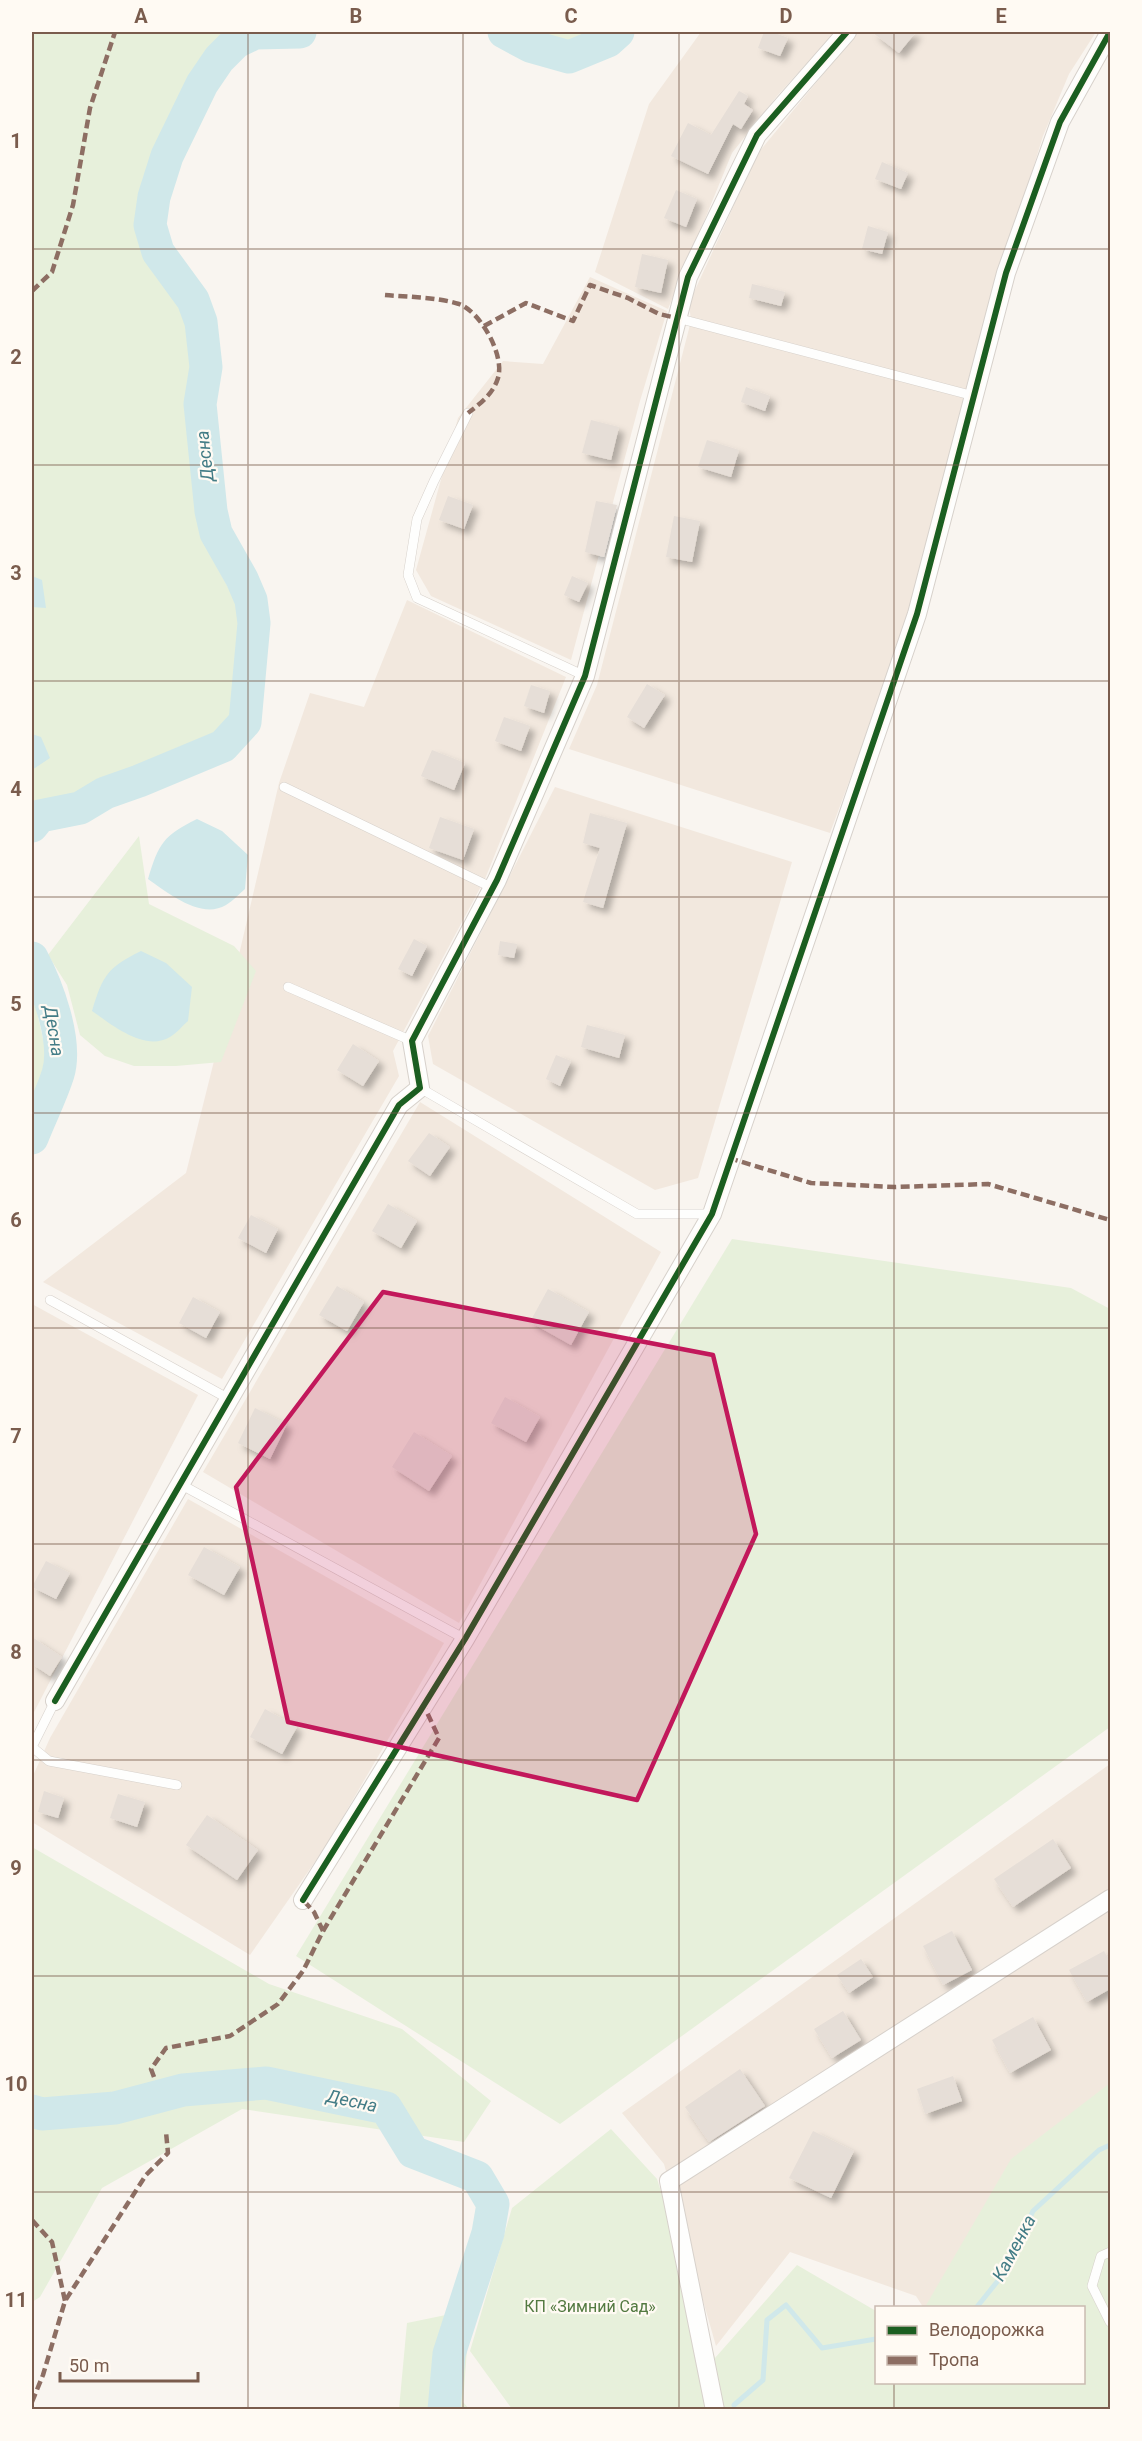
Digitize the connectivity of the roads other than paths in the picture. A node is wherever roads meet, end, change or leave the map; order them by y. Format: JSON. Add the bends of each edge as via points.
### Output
{"nodes":[{"id":1,"x":847,"y":32,"type":"edge"},
{"id":2,"x":1110,"y":32,"type":"edge"},
{"id":3,"x":677,"y":318,"type":"junction"},
{"id":4,"x":974,"y":396,"type":"junction"},
{"id":5,"x":468,"y":414,"type":"dead end"},
{"id":6,"x":585,"y":676,"type":"junction"},
{"id":7,"x":284,"y":787,"type":"dead end"},
{"id":8,"x":493,"y":888,"type":"junction"},
{"id":9,"x":288,"y":987,"type":"dead end"},
{"id":10,"x":412,"y":1041,"type":"junction"},
{"id":11,"x":420,"y":1088,"type":"junction"},
{"id":12,"x":712,"y":1214,"type":"junction"},
{"id":13,"x":50,"y":1300,"type":"dead end"},
{"id":14,"x":229,"y":1399,"type":"junction"},
{"id":15,"x":180,"y":1484,"type":"junction"},
{"id":16,"x":465,"y":1640,"type":"junction"},
{"id":17,"x":55,"y":1701,"type":"joint"},
{"id":18,"x":177,"y":1785,"type":"dead end"},
{"id":19,"x":1110,"y":1899,"type":"edge"},
{"id":20,"x":303,"y":1900,"type":"dead end"},
{"id":21,"x":1110,"y":2252,"type":"edge"},
{"id":22,"x":1110,"y":2322,"type":"edge"},
{"id":23,"x":715,"y":2409,"type":"edge"}],
"edges":[{"from":1,"to":3,"type":"street","via":[[757,135],[688,277]]},
{"from":2,"to":4,"type":"street","via":[[1056,133],[1005,273]]},
{"from":3,"to":4,"type":"lane"},
{"from":3,"to":6,"type":"street"},
{"from":4,"to":12,"type":"street","via":[[917,615]]},
{"from":5,"to":6,"type":"lane","via":[[417,519],[408,574],[417,598]]},
{"from":6,"to":8,"type":"street"},
{"from":7,"to":8,"type":"lane"},
{"from":8,"to":10,"type":"street"},
{"from":9,"to":10,"type":"lane"},
{"from":10,"to":11,"type":"street"},
{"from":11,"to":12,"type":"lane","via":[[637,1214]]},
{"from":11,"to":14,"type":"street","via":[[399,1105]]},
{"from":12,"to":16,"type":"street"},
{"from":13,"to":14,"type":"lane"},
{"from":14,"to":15,"type":"street"},
{"from":15,"to":16,"type":"lane"},
{"from":15,"to":17,"type":"street"},
{"from":16,"to":20,"type":"street"},
{"from":17,"to":18,"type":"lane","via":[[32,1747],[49,1761]]},
{"from":19,"to":23,"type":"street","via":[[669,2181]]},
{"from":21,"to":22,"type":"lane","via":[[1101,2256],[1092,2286]]}]}
